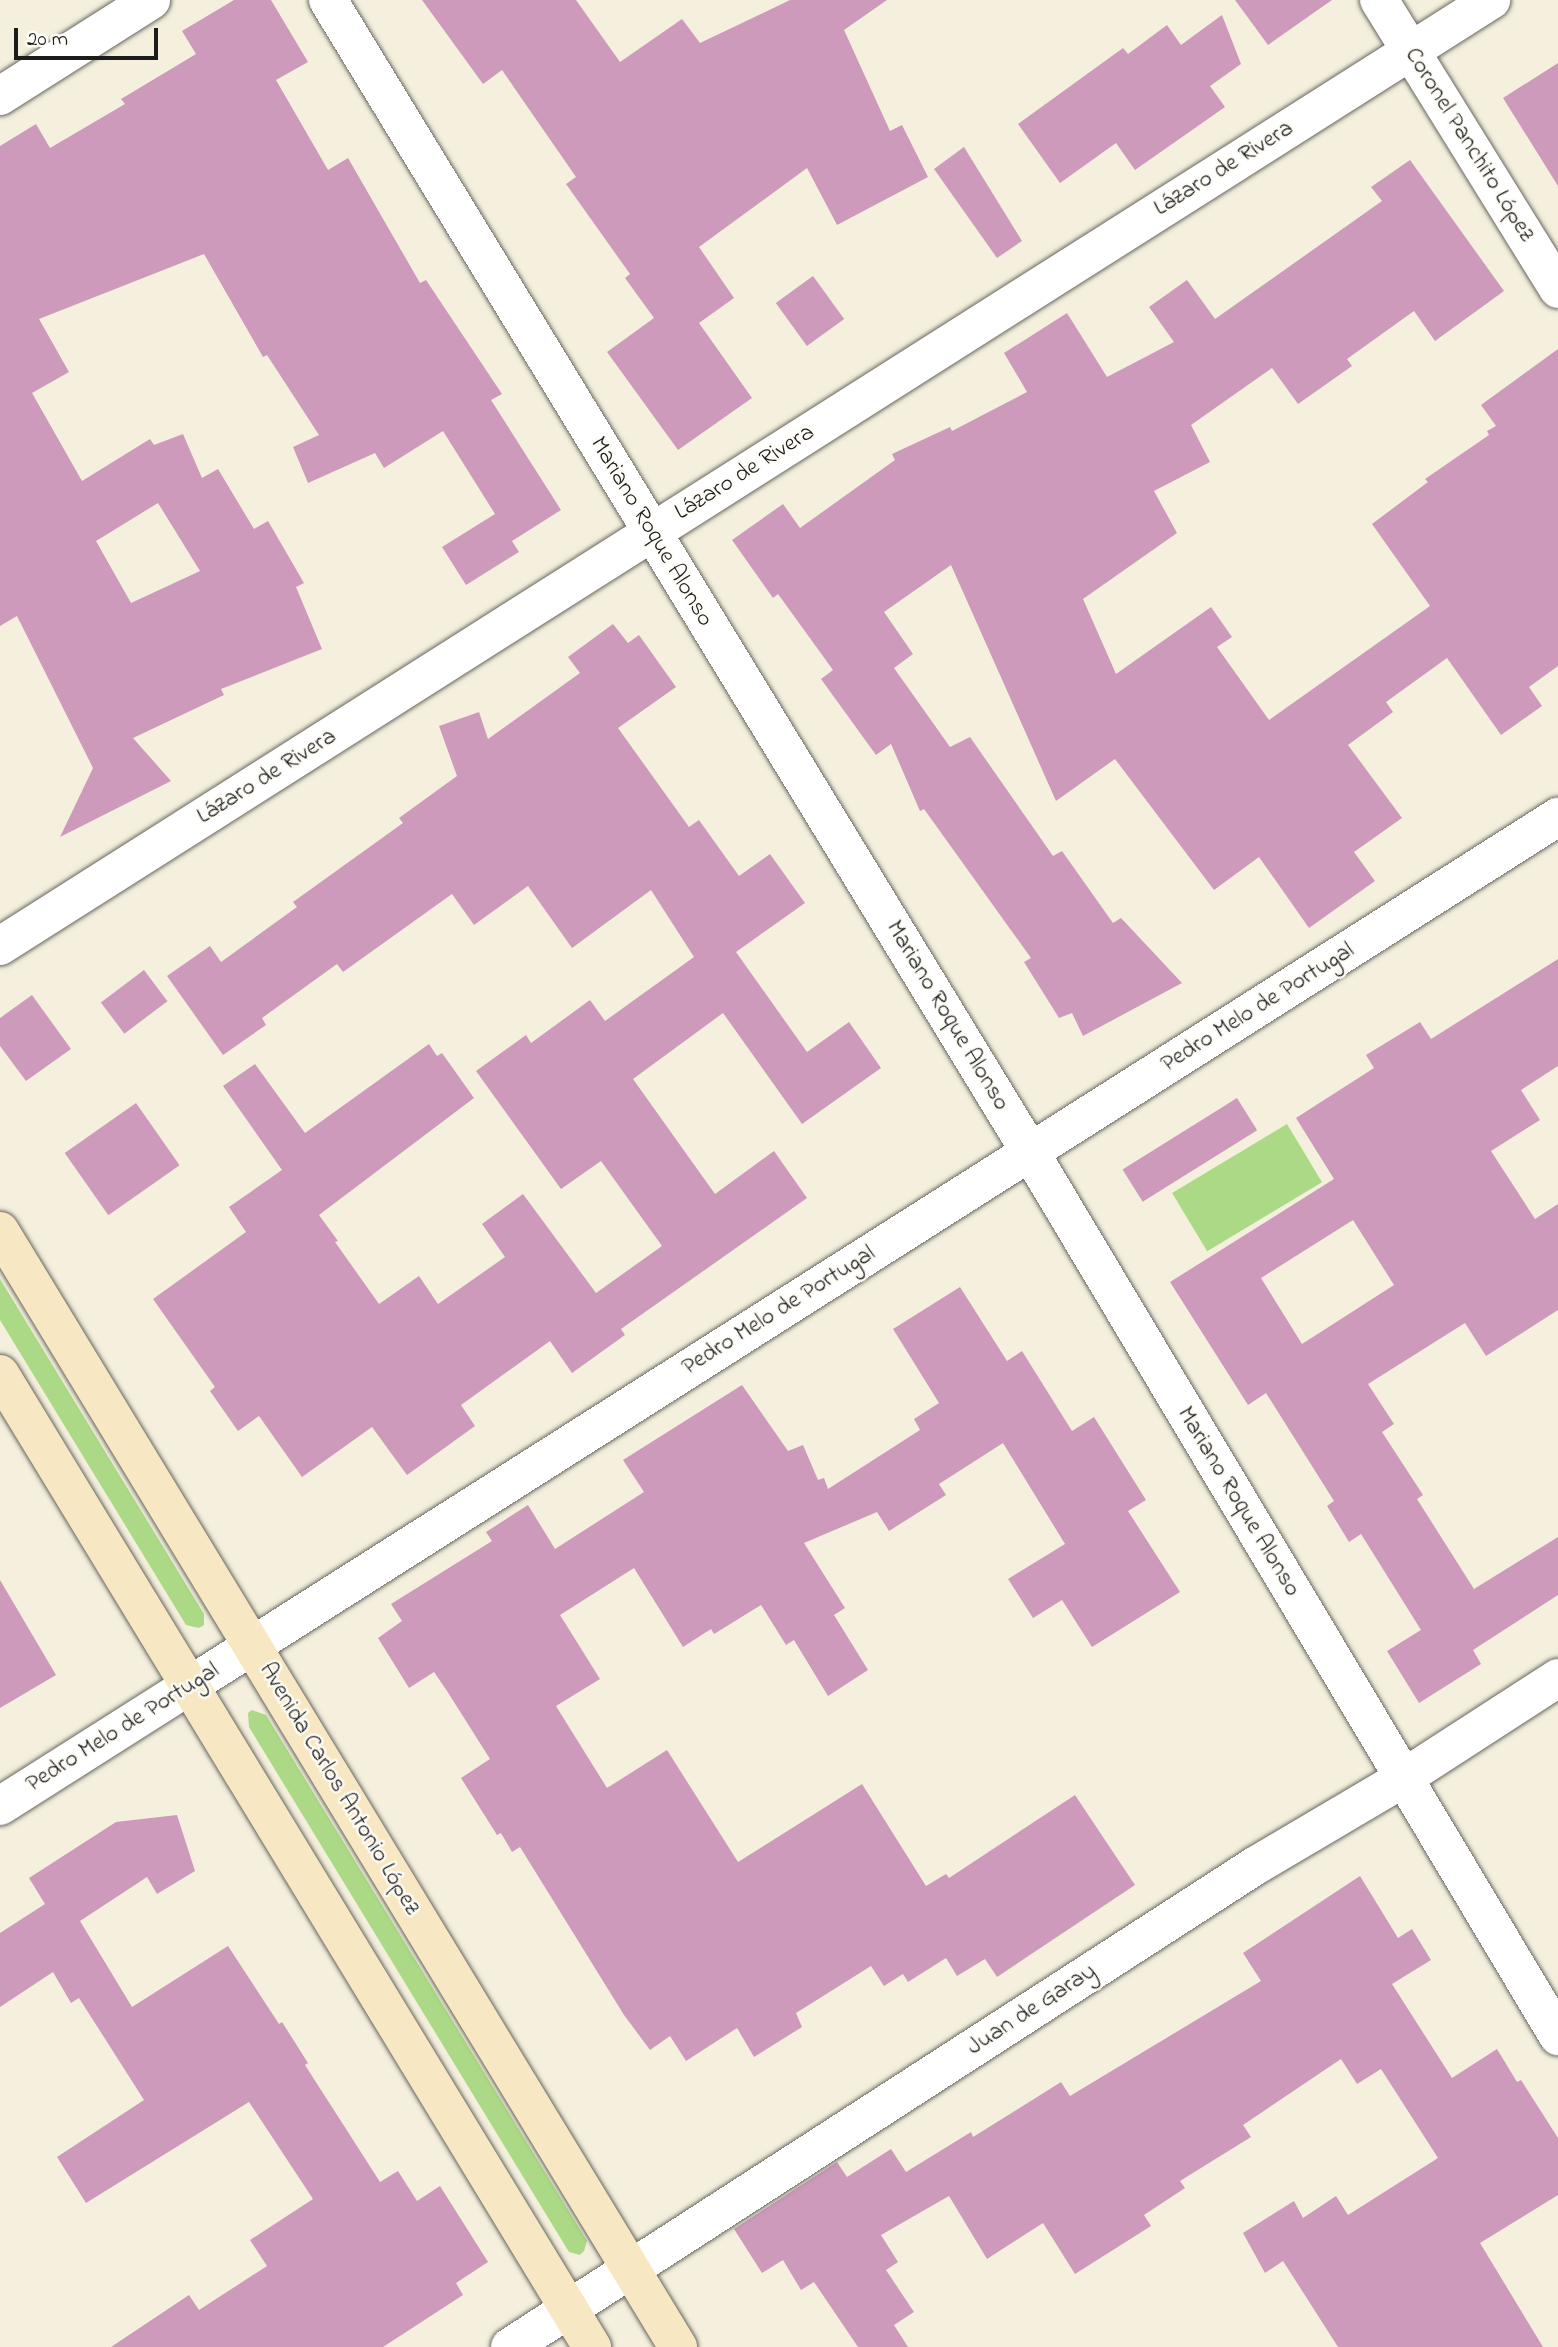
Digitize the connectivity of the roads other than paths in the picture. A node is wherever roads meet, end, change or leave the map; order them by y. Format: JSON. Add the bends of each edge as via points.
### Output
{"nodes":[{"id":1,"x":151,"y":0,"type":"edge"},
{"id":2,"x":328,"y":0,"type":"edge"},
{"id":3,"x":1379,"y":0,"type":"edge"},
{"id":4,"x":1491,"y":0,"type":"edge"},
{"id":5,"x":1411,"y":51,"type":"junction"},
{"id":6,"x":0,"y":96,"type":"edge"},
{"id":7,"x":1558,"y":289,"type":"edge"},
{"id":8,"x":652,"y":533,"type":"junction"},
{"id":9,"x":1558,"y":817,"type":"edge"},
{"id":10,"x":0,"y":946,"type":"edge"},
{"id":11,"x":1030,"y":1152,"type":"junction"},
{"id":12,"x":0,"y":1231,"type":"edge"},
{"id":13,"x":0,"y":1374,"type":"edge"},
{"id":14,"x":252,"y":1646,"type":"junction"},
{"id":15,"x":1558,"y":1678,"type":"edge"},
{"id":16,"x":189,"y":1686,"type":"junction"},
{"id":17,"x":1402,"y":1779,"type":"junction"},
{"id":18,"x":0,"y":1806,"type":"edge"},
{"id":19,"x":1558,"y":2036,"type":"edge"},
{"id":20,"x":631,"y":2270,"type":"junction"},
{"id":21,"x":569,"y":2309,"type":"junction"},
{"id":22,"x":510,"y":2347,"type":"edge"},
{"id":23,"x":592,"y":2347,"type":"edge"},
{"id":24,"x":678,"y":2347,"type":"edge"}],
"edges":[{"from":1,"to":6,"type":"street"},
{"from":2,"to":8,"type":"street","name":"Mariano Roque Alonso"},
{"from":3,"to":5,"type":"street","name":"Coronel Panchito López"},
{"from":4,"to":5,"type":"street","name":"Lázaro de Rivera"},
{"from":5,"to":7,"type":"street","name":"Coronel Panchito López"},
{"from":5,"to":8,"type":"street","name":"Lázaro de Rivera"},
{"from":8,"to":10,"type":"street","name":"Lázaro de Rivera"},
{"from":8,"to":11,"type":"street","name":"Mariano Roque Alonso"},
{"from":9,"to":11,"type":"street","name":"Pedro Melo de Portugal"},
{"from":11,"to":14,"type":"street","name":"Pedro Melo de Portugal"},
{"from":11,"to":17,"type":"street","name":"Mariano Roque Alonso"},
{"from":12,"to":14,"type":"main road","name":"Avenida Carlos Antonio López"},
{"from":13,"to":16,"type":"main road"},
{"from":14,"to":16,"type":"street","name":"Pedro Melo de Portugal"},
{"from":14,"to":20,"type":"main road","name":"Avenida Carlos Antonio López"},
{"from":15,"to":17,"type":"street","name":"Juan de Garay"},
{"from":16,"to":18,"type":"street","name":"Pedro Melo de Portugal"},
{"from":16,"to":21,"type":"main road"},
{"from":17,"to":19,"type":"street","name":"Mariano Roque Alonso"},
{"from":17,"to":20,"type":"street","name":"Juan de Garay","via":[[1255,1866]]},
{"from":20,"to":21,"type":"street","name":"Juan de Garay"},
{"from":20,"to":24,"type":"main road","name":"Avenida Carlos Antonio López"},
{"from":21,"to":22,"type":"street","name":"Juan de Garay"},
{"from":21,"to":23,"type":"main road"}]}
